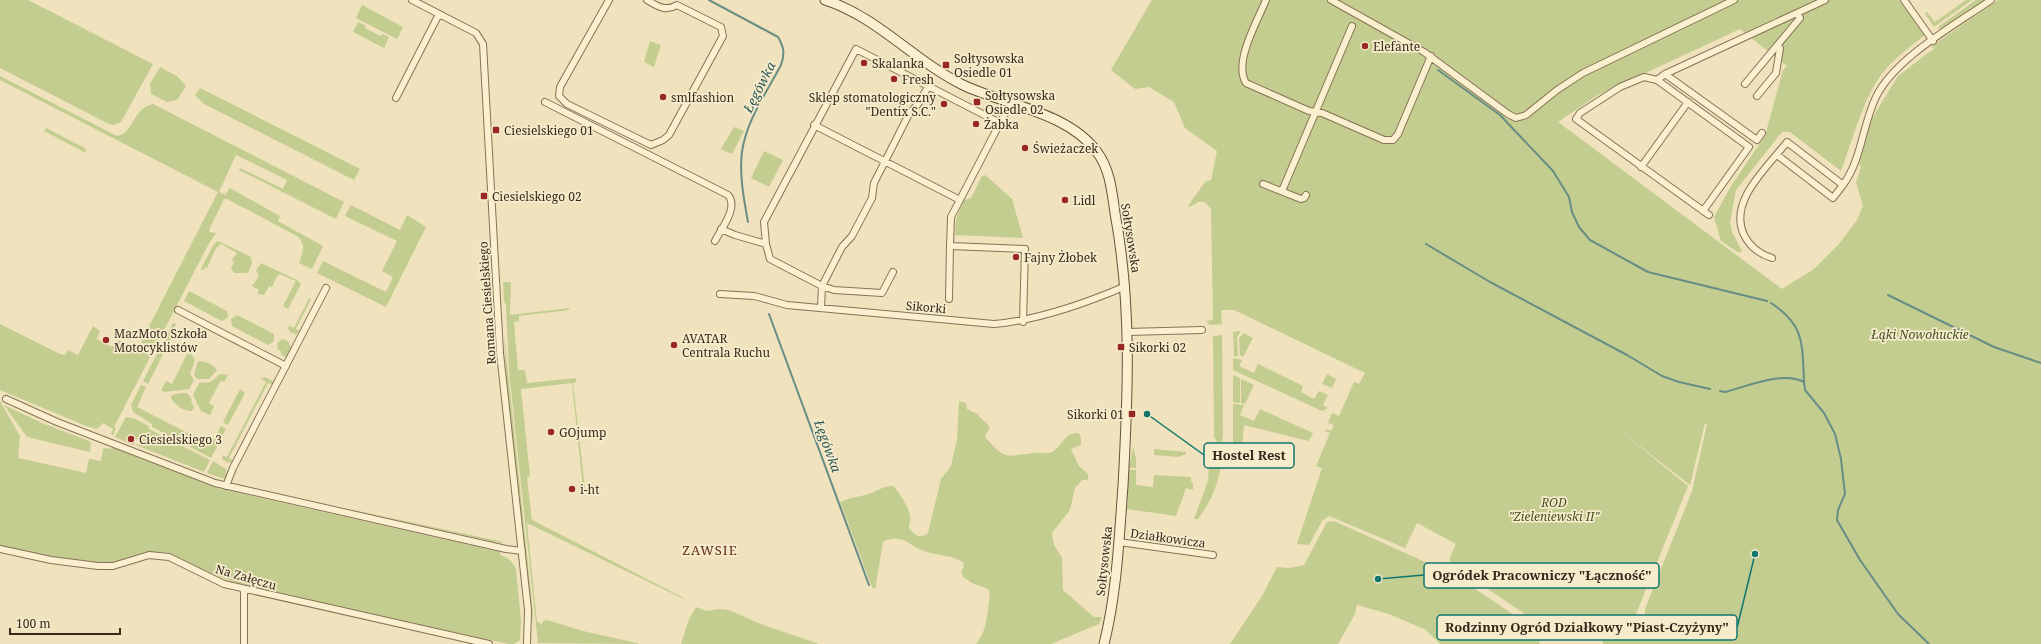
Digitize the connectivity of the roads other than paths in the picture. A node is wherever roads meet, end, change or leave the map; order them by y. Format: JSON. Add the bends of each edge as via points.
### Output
{"nodes":[{"id":1,"x":412,"y":0,"type":"edge"},
{"id":2,"x":609,"y":0,"type":"edge"},
{"id":3,"x":646,"y":0,"type":"edge"},
{"id":4,"x":825,"y":0,"type":"edge"},
{"id":5,"x":1266,"y":0,"type":"edge"},
{"id":6,"x":1331,"y":0,"type":"edge"},
{"id":7,"x":1734,"y":0,"type":"edge"},
{"id":8,"x":1825,"y":0,"type":"edge"},
{"id":9,"x":1904,"y":0,"type":"edge"},
{"id":10,"x":1991,"y":0,"type":"edge"},
{"id":11,"x":1797,"y":13,"type":"junction"},
{"id":12,"x":439,"y":14,"type":"junction"},
{"id":13,"x":1352,"y":26,"type":"dead end"},
{"id":14,"x":1934,"y":41,"type":"junction"},
{"id":15,"x":1777,"y":46,"type":"junction"},
{"id":16,"x":1431,"y":56,"type":"junction"},
{"id":17,"x":1665,"y":74,"type":"junction"},
{"id":18,"x":1657,"y":80,"type":"junction"},
{"id":19,"x":1745,"y":84,"type":"dead end"},
{"id":20,"x":928,"y":87,"type":"junction"},
{"id":21,"x":1756,"y":96,"type":"dead end"},
{"id":22,"x":396,"y":98,"type":"dead end"},
{"id":23,"x":545,"y":102,"type":"dead end"},
{"id":24,"x":1688,"y":102,"type":"junction"},
{"id":25,"x":1011,"y":103,"type":"junction"},
{"id":26,"x":1315,"y":112,"type":"junction"},
{"id":27,"x":1000,"y":123,"type":"junction"},
{"id":28,"x":814,"y":125,"type":"junction"},
{"id":29,"x":1762,"y":133,"type":"dead end"},
{"id":30,"x":1777,"y":155,"type":"junction"},
{"id":31,"x":885,"y":162,"type":"junction"},
{"id":32,"x":1641,"y":167,"type":"junction"},
{"id":33,"x":1263,"y":184,"type":"dead end"},
{"id":34,"x":1843,"y":185,"type":"junction"},
{"id":35,"x":1282,"y":191,"type":"junction"},
{"id":36,"x":1306,"y":195,"type":"dead end"},
{"id":37,"x":960,"y":200,"type":"junction"},
{"id":38,"x":1703,"y":211,"type":"junction"},
{"id":39,"x":1709,"y":215,"type":"dead end"},
{"id":40,"x":721,"y":229,"type":"junction"},
{"id":41,"x":715,"y":241,"type":"dead end"},
{"id":42,"x":766,"y":244,"type":"junction"},
{"id":43,"x":950,"y":246,"type":"junction"},
{"id":44,"x":1772,"y":258,"type":"dead end"},
{"id":45,"x":893,"y":272,"type":"dead end"},
{"id":46,"x":822,"y":286,"type":"junction"},
{"id":47,"x":1126,"y":286,"type":"junction"},
{"id":48,"x":326,"y":288,"type":"dead end"},
{"id":49,"x":720,"y":294,"type":"dead end"},
{"id":50,"x":949,"y":299,"type":"dead end"},
{"id":51,"x":820,"y":308,"type":"junction"},
{"id":52,"x":178,"y":310,"type":"dead end"},
{"id":53,"x":1023,"y":322,"type":"junction"},
{"id":54,"x":1202,"y":330,"type":"dead end"},
{"id":55,"x":1127,"y":332,"type":"junction"},
{"id":56,"x":286,"y":366,"type":"junction"},
{"id":57,"x":6,"y":399,"type":"dead end"},
{"id":58,"x":226,"y":486,"type":"junction"},
{"id":59,"x":1119,"y":542,"type":"junction"},
{"id":60,"x":0,"y":549,"type":"edge"},
{"id":61,"x":522,"y":550,"type":"junction"},
{"id":62,"x":1213,"y":555,"type":"dead end"},
{"id":63,"x":244,"y":589,"type":"junction"},
{"id":64,"x":244,"y":644,"type":"edge"},
{"id":65,"x":489,"y":644,"type":"edge"},
{"id":66,"x":527,"y":644,"type":"edge"},
{"id":67,"x":1104,"y":644,"type":"edge"}],
"edges":[{"from":1,"to":12,"type":"street","name":"Romana Ciesielskiego"},
{"from":2,"to":3,"type":"street","via":[[560,86],[559,96],[567,104],[651,145],[669,135],[723,36],[721,27],[677,5],[667,9]]},
{"from":4,"to":25,"type":"street","name":"Sołtysowska","via":[[864,16],[950,78]]},
{"from":5,"to":26,"type":"street","via":[[1243,56],[1244,79],[1250,85]]},
{"from":6,"to":16,"type":"street"},
{"from":7,"to":16,"type":"street","via":[[1584,72],[1561,86],[1521,118],[1510,115]]},
{"from":8,"to":11,"type":"street"},
{"from":9,"to":14,"type":"street"},
{"from":10,"to":14,"type":"street"},
{"from":11,"to":15,"type":"street","via":[[1800,18]]},
{"from":11,"to":17,"type":"street"},
{"from":12,"to":22,"type":"street"},
{"from":12,"to":61,"type":"street","name":"Romana Ciesielskiego","via":[[476,33],[483,44],[500,353]]},
{"from":13,"to":26,"type":"street"},
{"from":14,"to":34,"type":"street","via":[[1899,67],[1880,89],[1870,110],[1857,160]]},
{"from":15,"to":19,"type":"street"},
{"from":15,"to":21,"type":"street","via":[[1780,48],[1776,73]]},
{"from":16,"to":26,"type":"street","via":[[1398,134],[1393,140],[1384,140]]},
{"from":17,"to":18,"type":"street"},
{"from":17,"to":29,"type":"street","via":[[1757,140]]},
{"from":18,"to":24,"type":"street"},
{"from":18,"to":32,"type":"street","via":[[1644,77],[1620,87],[1580,113],[1576,119]]},
{"from":20,"to":27,"type":"street"},
{"from":20,"to":28,"type":"street","via":[[856,49]]},
{"from":20,"to":31,"type":"street","via":[[909,114]]},
{"from":23,"to":40,"type":"street","via":[[728,195],[733,206]]},
{"from":24,"to":32,"type":"street"},
{"from":24,"to":38,"type":"street","via":[[1749,147]]},
{"from":25,"to":27,"type":"street"},
{"from":25,"to":47,"type":"street","name":"Sołtysowska","via":[[1071,129],[1099,154],[1110,185]]},
{"from":26,"to":35,"type":"street"},
{"from":27,"to":37,"type":"street"},
{"from":28,"to":31,"type":"street"},
{"from":28,"to":42,"type":"street","via":[[764,222]]},
{"from":30,"to":34,"type":"street","via":[[1787,142]]},
{"from":30,"to":34,"type":"street","via":[[1833,198]]},
{"from":30,"to":44,"type":"street","via":[[1745,196],[1739,214],[1746,239],[1758,252]]},
{"from":31,"to":37,"type":"street"},
{"from":31,"to":46,"type":"street","via":[[874,183],[872,198]]},
{"from":32,"to":38,"type":"street"},
{"from":33,"to":35,"type":"street"},
{"from":35,"to":36,"type":"street","via":[[1300,199]]},
{"from":37,"to":43,"type":"street","via":[[951,217]]},
{"from":38,"to":39,"type":"street"},
{"from":40,"to":41,"type":"street"},
{"from":40,"to":42,"type":"street"},
{"from":42,"to":46,"type":"street","via":[[770,259]]},
{"from":43,"to":50,"type":"street"},
{"from":43,"to":53,"type":"street","via":[[1025,249]]},
{"from":45,"to":46,"type":"street","via":[[882,293],[834,290]]},
{"from":46,"to":51,"type":"street"},
{"from":47,"to":53,"type":"street","name":"Sikorki"},
{"from":47,"to":55,"type":"street","name":"Sołtysowska"},
{"from":48,"to":56,"type":"street"},
{"from":49,"to":51,"type":"street","name":"Sikorki","via":[[754,296],[787,305]]},
{"from":51,"to":53,"type":"street","name":"Sikorki","via":[[994,324]]},
{"from":52,"to":56,"type":"street"},
{"from":54,"to":55,"type":"street"},
{"from":55,"to":59,"type":"street","name":"Sołtysowska","via":[[1128,392]]},
{"from":56,"to":58,"type":"street"},
{"from":57,"to":58,"type":"street","via":[[57,422]]},
{"from":58,"to":61,"type":"street","via":[[506,549]]},
{"from":59,"to":62,"type":"street","name":"Działkowicza"},
{"from":59,"to":67,"type":"street","name":"Sołtysowska","via":[[1115,583]]},
{"from":60,"to":63,"type":"street","name":"Na Załęczu","via":[[98,566],[113,566],[149,555],[164,556],[209,578]]},
{"from":61,"to":66,"type":"street","name":"Romana Ciesielskiego","via":[[529,623]]},
{"from":63,"to":64,"type":"street"},
{"from":63,"to":65,"type":"street","name":"Na Załęczu"}]}
